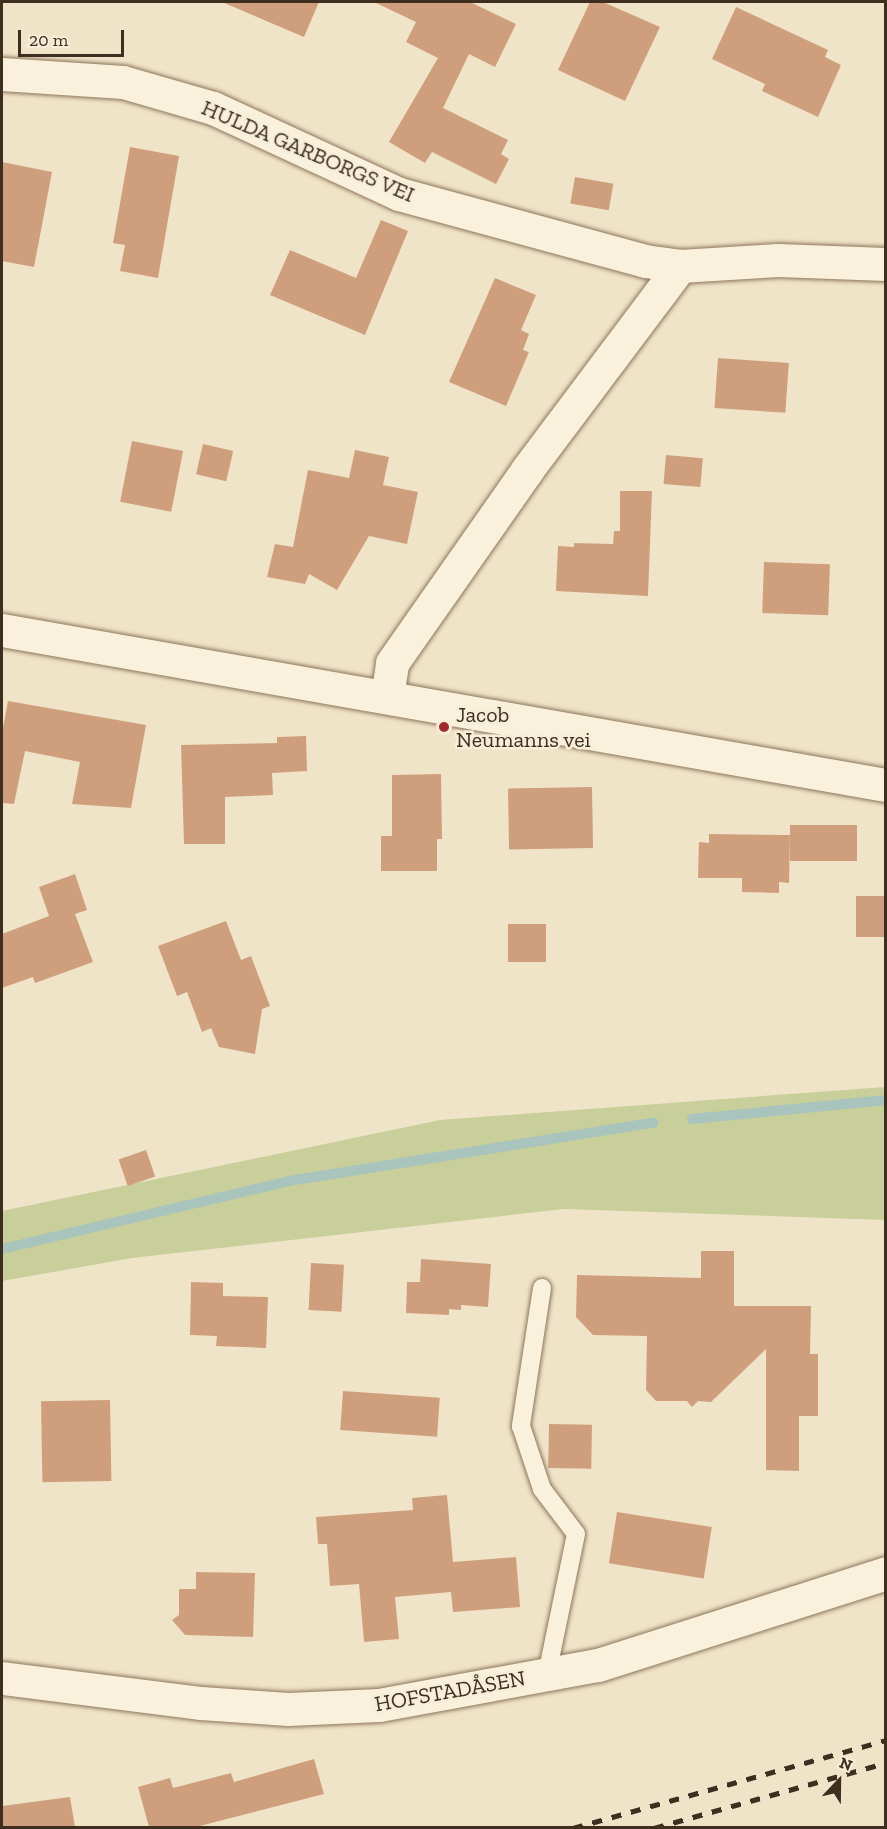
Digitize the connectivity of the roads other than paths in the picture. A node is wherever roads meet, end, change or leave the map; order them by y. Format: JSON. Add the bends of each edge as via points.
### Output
{"nodes":[{"id":1,"x":2,"y":74,"type":"edge"},
{"id":2,"x":885,"y":264,"type":"edge"},
{"id":3,"x":680,"y":266,"type":"junction"},
{"id":4,"x":2,"y":630,"type":"edge"},
{"id":5,"x":387,"y":696,"type":"junction"},
{"id":6,"x":885,"y":785,"type":"edge"},
{"id":7,"x":542,"y":1288,"type":"dead end"},
{"id":8,"x":885,"y":1573,"type":"edge"},
{"id":9,"x":547,"y":1674,"type":"junction"},
{"id":10,"x":2,"y":1678,"type":"edge"}],
"edges":[{"from":1,"to":3,"type":"street","name":"HULDA GARBORGS VEI","via":[[123,82],[213,108],[399,194],[645,261]]},
{"from":2,"to":3,"type":"street","name":"HULDA GARBORGS VEI","via":[[778,260]]},
{"from":3,"to":5,"type":"street","via":[[527,470],[392,663]]},
{"from":4,"to":5,"type":"street"},
{"from":5,"to":6,"type":"street"},
{"from":7,"to":9,"type":"lane","via":[[521,1426],[542,1489],[576,1534]]},
{"from":8,"to":9,"type":"street","name":"HOFSTADÅSEN","via":[[598,1665]]},
{"from":9,"to":10,"type":"street","name":"HOFSTADÅSEN","via":[[379,1705],[288,1709],[201,1703]]}]}
